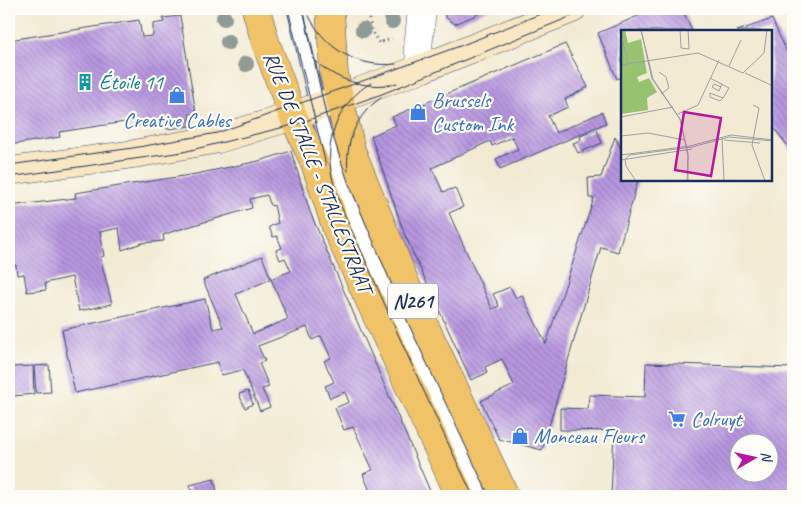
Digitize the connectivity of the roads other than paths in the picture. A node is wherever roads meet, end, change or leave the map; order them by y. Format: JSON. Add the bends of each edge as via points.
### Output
{"nodes":[{"id":1,"x":256,"y":9,"type":"edge"},
{"id":2,"x":295,"y":9,"type":"edge"},
{"id":3,"x":330,"y":9,"type":"edge"},
{"id":4,"x":422,"y":9,"type":"edge"},
{"id":5,"x":572,"y":9,"type":"edge"},
{"id":6,"x":423,"y":68,"type":"junction"},
{"id":7,"x":316,"y":107,"type":"junction"},
{"id":8,"x":9,"y":171,"type":"edge"},
{"id":9,"x":460,"y":496,"type":"edge"},
{"id":10,"x":481,"y":496,"type":"edge"},
{"id":11,"x":505,"y":496,"type":"edge"}],
"edges":[{"from":1,"to":7,"type":"main road","name":"RUE DE STALLE - STALLESTRAAT","number":"N261","via":[[265,41]]},
{"from":2,"to":7,"type":"lane","name":"RUE DE STALLE - STALLESTRAAT"},
{"from":3,"to":7,"type":"main road","name":"RUE DE STALLE - STALLESTRAAT","number":"N261","via":[[334,74]]},
{"from":4,"to":6,"type":"street","via":[[418,48]]},
{"from":5,"to":6,"type":"street"},
{"from":6,"to":7,"type":"street"},
{"from":7,"to":8,"type":"street","via":[[218,139]]},
{"from":7,"to":9,"type":"main road","name":"RUE DE STALLE - STALLESTRAAT","number":"N261","via":[[315,163],[337,230]]},
{"from":7,"to":10,"type":"lane","name":"RUE DE STALLE - STALLESTRAAT","via":[[350,206]]},
{"from":7,"to":11,"type":"main road","name":"RUE DE STALLE - STALLESTRAAT","number":"N261","via":[[351,150],[410,295]]}]}
